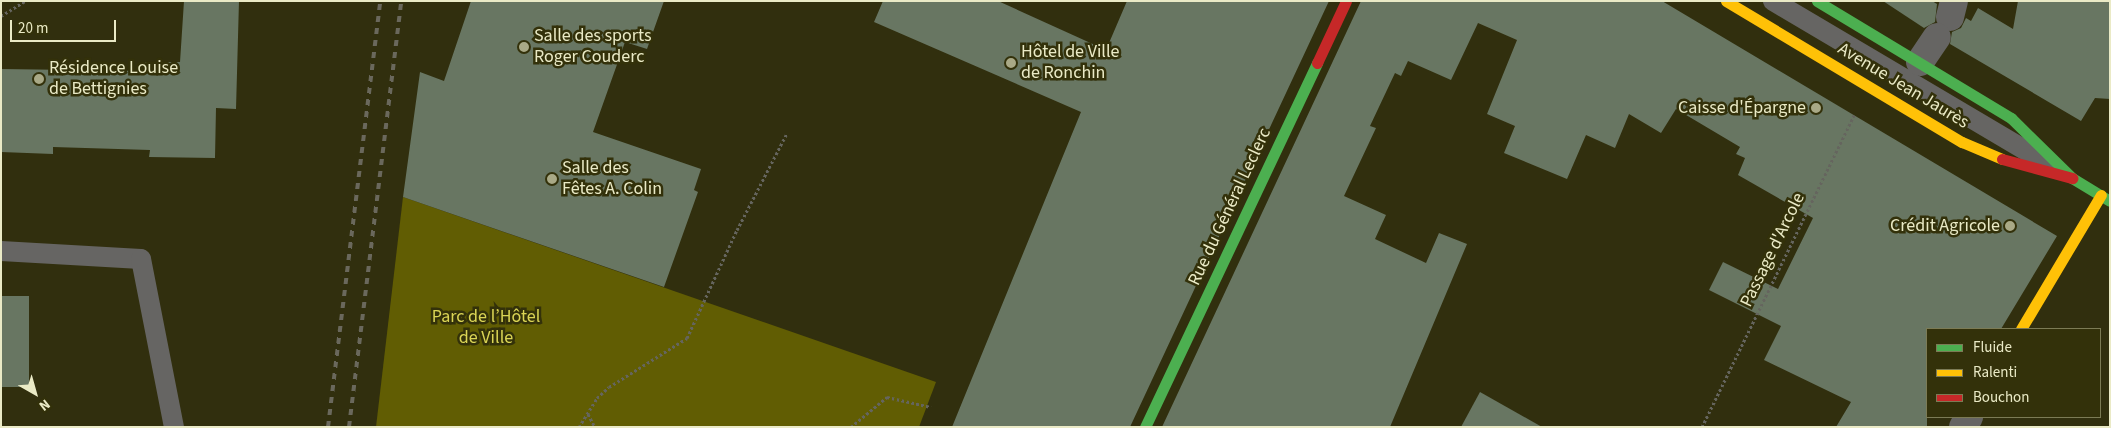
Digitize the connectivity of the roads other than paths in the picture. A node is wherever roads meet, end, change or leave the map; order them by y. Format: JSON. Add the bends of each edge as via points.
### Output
{"nodes":[{"id":1,"x":1346,"y":1,"type":"edge"},
{"id":2,"x":1726,"y":1,"type":"edge"},
{"id":3,"x":1774,"y":1,"type":"edge"},
{"id":4,"x":1817,"y":1,"type":"edge"},
{"id":5,"x":1947,"y":18,"type":"edge"},
{"id":6,"x":1920,"y":62,"type":"junction"},
{"id":7,"x":2072,"y":178,"type":"junction"},
{"id":8,"x":2105,"y":198,"type":"edge"},
{"id":9,"x":1,"y":251,"type":"edge"},
{"id":10,"x":2022,"y":328,"type":"edge"},
{"id":11,"x":174,"y":427,"type":"edge"},
{"id":12,"x":1145,"y":427,"type":"edge"}],
"edges":[{"from":1,"to":12,"type":"main road","name":"Rue du Général Leclerc"},
{"from":2,"to":7,"type":"main road","name":"Avenue Jean Jaurès","via":[[1988,154]]},
{"from":3,"to":7,"type":"lane"},
{"from":4,"to":6,"type":"main road","name":"Avenue Jean Jaurès"},
{"from":5,"to":6,"type":"street"},
{"from":6,"to":7,"type":"main road","name":"Avenue Jean Jaurès","via":[[2010,118]]},
{"from":7,"to":8,"type":"main road","name":"Avenue Jean Jaurès"},
{"from":8,"to":10,"type":"main road"},
{"from":9,"to":11,"type":"lane","via":[[141,259]]}]}
